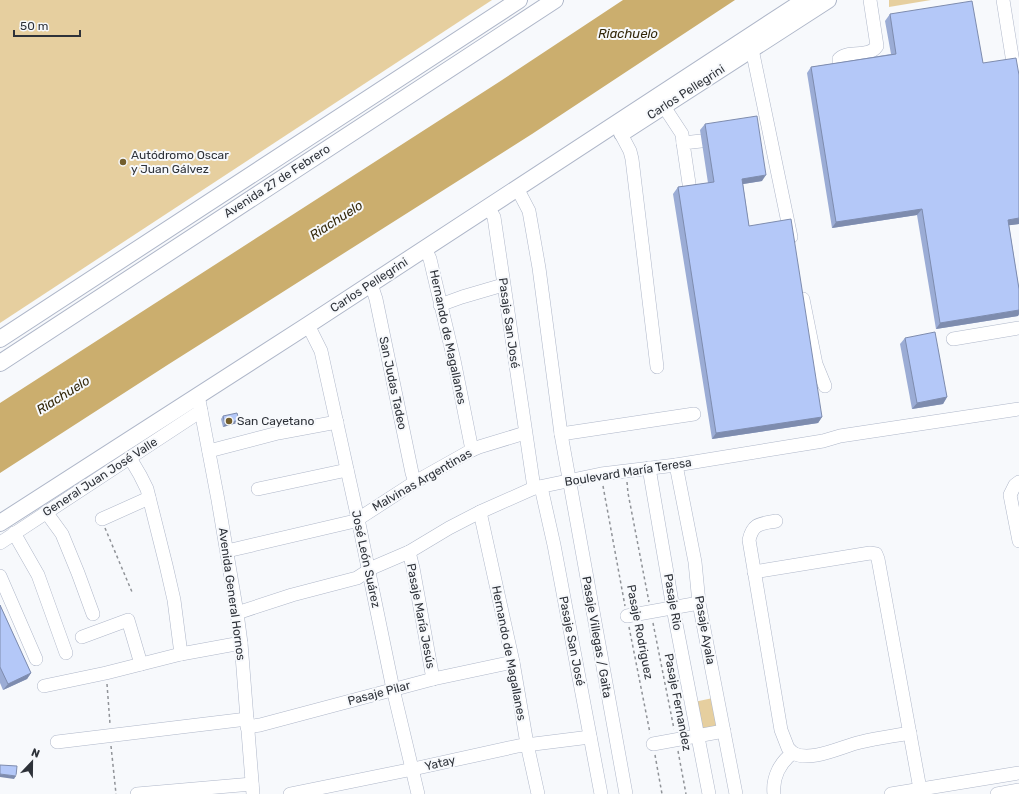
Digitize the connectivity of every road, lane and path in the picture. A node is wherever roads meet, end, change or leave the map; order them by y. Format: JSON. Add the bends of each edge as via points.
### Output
{"nodes":[{"id":1,"x":519,"y":0,"type":"edge"},
{"id":2,"x":555,"y":0,"type":"edge"},
{"id":3,"x":805,"y":0,"type":"edge"},
{"id":4,"x":828,"y":0,"type":"edge"},
{"id":5,"x":870,"y":0,"type":"edge"},
{"id":6,"x":1003,"y":0,"type":"edge"},
{"id":7,"x":749,"y":44,"type":"junction"},
{"id":8,"x":1016,"y":61,"type":"edge"},
{"id":9,"x":839,"y":66,"type":"edge"},
{"id":10,"x":1019,"y":100,"type":"edge"},
{"id":11,"x":661,"y":102,"type":"junction"},
{"id":12,"x":770,"y":133,"type":"junction"},
{"id":13,"x":621,"y":134,"type":"junction"},
{"id":14,"x":754,"y":135,"type":"edge"},
{"id":15,"x":731,"y":138,"type":"edge"},
{"id":16,"x":683,"y":143,"type":"junction"},
{"id":17,"x":540,"y":174,"type":"junction"},
{"id":18,"x":517,"y":188,"type":"junction"},
{"id":19,"x":691,"y":197,"type":"edge"},
{"id":20,"x":488,"y":207,"type":"junction"},
{"id":21,"x":425,"y":248,"type":"junction"},
{"id":22,"x":793,"y":249,"type":"edge"},
{"id":23,"x":371,"y":284,"type":"junction"},
{"id":24,"x":503,"y":285,"type":"junction"},
{"id":25,"x":800,"y":287,"type":"edge"},
{"id":26,"x":440,"y":305,"type":"junction"},
{"id":27,"x":308,"y":325,"type":"junction"},
{"id":28,"x":1019,"y":328,"type":"edge"},
{"id":29,"x":0,"y":339,"type":"edge"},
{"id":30,"x":953,"y":339,"type":"dead end"},
{"id":31,"x":0,"y":363,"type":"edge"},
{"id":32,"x":657,"y":367,"type":"dead end"},
{"id":33,"x":825,"y":386,"type":"dead end"},
{"id":34,"x":199,"y":403,"type":"junction"},
{"id":35,"x":1019,"y":409,"type":"edge"},
{"id":36,"x":694,"y":414,"type":"dead end"},
{"id":37,"x":337,"y":422,"type":"junction"},
{"id":38,"x":525,"y":432,"type":"junction"},
{"id":39,"x":561,"y":434,"type":"junction"},
{"id":40,"x":472,"y":450,"type":"junction"},
{"id":41,"x":209,"y":451,"type":"junction"},
{"id":42,"x":130,"y":458,"type":"junction"},
{"id":43,"x":676,"y":465,"type":"junction"},
{"id":44,"x":649,"y":468,"type":"junction"},
{"id":45,"x":347,"y":470,"type":"junction"},
{"id":46,"x":626,"y":471,"type":"junction"},
{"id":47,"x":601,"y":474,"type":"junction"},
{"id":48,"x":569,"y":480,"type":"junction"},
{"id":49,"x":415,"y":482,"type":"junction"},
{"id":50,"x":1019,"y":482,"type":"edge"},
{"id":51,"x":537,"y":488,"type":"junction"},
{"id":52,"x":258,"y":489,"type":"dead end"},
{"id":53,"x":149,"y":498,"type":"junction"},
{"id":54,"x":46,"y":512,"type":"junction"},
{"id":55,"x":480,"y":512,"type":"junction"},
{"id":56,"x":102,"y":519,"type":"joint"},
{"id":57,"x":358,"y":519,"type":"junction"},
{"id":58,"x":776,"y":521,"type":"dead end"},
{"id":59,"x":0,"y":523,"type":"edge"},
{"id":60,"x":1017,"y":524,"type":"edge"},
{"id":61,"x":14,"y":533,"type":"junction"},
{"id":62,"x":1019,"y":542,"type":"edge"},
{"id":63,"x":0,"y":543,"type":"edge"},
{"id":64,"x":227,"y":551,"type":"junction"},
{"id":65,"x":409,"y":552,"type":"junction"},
{"id":66,"x":369,"y":570,"type":"junction"},
{"id":67,"x":754,"y":572,"type":"junction"},
{"id":68,"x":0,"y":576,"type":"edge"},
{"id":69,"x":132,"y":592,"type":"dead end"},
{"id":70,"x":700,"y":603,"type":"junction"},
{"id":71,"x":673,"y":608,"type":"junction"},
{"id":72,"x":651,"y":612,"type":"junction"},
{"id":73,"x":237,"y":613,"type":"junction"},
{"id":74,"x":92,"y":614,"type":"dead end"},
{"id":75,"x":627,"y":616,"type":"junction"},
{"id":76,"x":82,"y":637,"type":"dead end"},
{"id":77,"x":241,"y":643,"type":"junction"},
{"id":78,"x":66,"y":653,"type":"dead end"},
{"id":79,"x":181,"y":654,"type":"junction"},
{"id":80,"x":36,"y":659,"type":"dead end"},
{"id":81,"x":512,"y":662,"type":"junction"},
{"id":82,"x":141,"y":664,"type":"junction"},
{"id":83,"x":433,"y":679,"type":"junction"},
{"id":84,"x":44,"y":686,"type":"dead end"},
{"id":85,"x":393,"y":689,"type":"junction"},
{"id":86,"x":247,"y":723,"type":"junction"},
{"id":87,"x":724,"y":731,"type":"junction"},
{"id":88,"x":910,"y":733,"type":"junction"},
{"id":89,"x":698,"y":736,"type":"junction"},
{"id":90,"x":590,"y":737,"type":"junction"},
{"id":91,"x":676,"y":740,"type":"junction"},
{"id":92,"x":57,"y":742,"type":"dead end"},
{"id":93,"x":528,"y":744,"type":"junction"},
{"id":94,"x":652,"y":744,"type":"junction"},
{"id":95,"x":793,"y":752,"type":"junction"},
{"id":96,"x":413,"y":769,"type":"junction"},
{"id":97,"x":1019,"y":773,"type":"edge"},
{"id":98,"x":252,"y":789,"type":"edge"},
{"id":99,"x":929,"y":790,"type":"edge"},
{"id":100,"x":1019,"y":790,"type":"edge"},
{"id":101,"x":137,"y":794,"type":"edge"},
{"id":102,"x":290,"y":794,"type":"edge"},
{"id":103,"x":418,"y":794,"type":"edge"},
{"id":104,"x":538,"y":794,"type":"edge"},
{"id":105,"x":601,"y":794,"type":"edge"},
{"id":106,"x":626,"y":794,"type":"edge"},
{"id":107,"x":662,"y":794,"type":"edge"},
{"id":108,"x":686,"y":794,"type":"edge"},
{"id":109,"x":709,"y":794,"type":"edge"},
{"id":110,"x":736,"y":794,"type":"edge"},
{"id":111,"x":774,"y":794,"type":"edge"},
{"id":112,"x":891,"y":794,"type":"edge"},
{"id":113,"x":997,"y":794,"type":"edge"}],
"edges":[{"from":1,"to":29,"type":"main road","name":"Avenida 27 de Febrero"},
{"from":2,"to":31,"type":"main road","name":"Avenida 27 de Febrero"},
{"from":3,"to":7,"type":"main road","name":"Carlos Pellegrini"},
{"from":4,"to":7,"type":"main road","name":"Carlos Pellegrini"},
{"from":5,"to":9,"type":"street","via":[[876,46],[870,52],[845,55],[839,59]]},
{"from":6,"to":8,"type":"street"},
{"from":7,"to":11,"type":"main road","name":"Carlos Pellegrini"},
{"from":7,"to":12,"type":"street"},
{"from":8,"to":10,"type":"street"},
{"from":11,"to":13,"type":"main road","name":"Carlos Pellegrini"},
{"from":11,"to":16,"type":"street","via":[[682,134]]},
{"from":11,"to":17,"type":"main road","name":"Carlos Pellegrini"},
{"from":12,"to":14,"type":"street"},
{"from":12,"to":22,"type":"street"},
{"from":13,"to":17,"type":"main road","name":"Carlos Pellegrini","via":[[562,170]]},
{"from":13,"to":32,"type":"street","via":[[632,159]]},
{"from":15,"to":16,"type":"street"},
{"from":16,"to":19,"type":"street"},
{"from":17,"to":18,"type":"main road","name":"Carlos Pellegrini"},
{"from":18,"to":20,"type":"main road","name":"Carlos Pellegrini"},
{"from":18,"to":39,"type":"street","name":"Pasaje Villegas / Gaita","via":[[529,211]]},
{"from":20,"to":21,"type":"main road","name":"Carlos Pellegrini"},
{"from":20,"to":24,"type":"street","name":"Pasaje San José","via":[[494,217]]},
{"from":21,"to":23,"type":"main road","name":"Carlos Pellegrini"},
{"from":21,"to":26,"type":"street","name":"Hernando de Magallanes","via":[[430,259]]},
{"from":23,"to":27,"type":"main road","name":"Carlos Pellegrini"},
{"from":23,"to":49,"type":"street","name":"San Judas Tadeo"},
{"from":24,"to":26,"type":"street"},
{"from":24,"to":38,"type":"street","name":"Pasaje San José"},
{"from":25,"to":33,"type":"street","via":[[816,364]]},
{"from":26,"to":40,"type":"street","name":"Hernando de Magallanes"},
{"from":27,"to":34,"type":"main road","name":"Carlos Pellegrini"},
{"from":27,"to":37,"type":"street","name":"José León Suárez","via":[[321,351]]},
{"from":28,"to":30,"type":"street"},
{"from":34,"to":41,"type":"street","name":"Avenida General Hornos"},
{"from":34,"to":42,"type":"street","name":"General Juan José Valle"},
{"from":34,"to":59,"type":"main road","name":"General Juan José Valle"},
{"from":35,"to":43,"type":"street","name":"Boulevard María Teresa","via":[[840,436]]},
{"from":36,"to":39,"type":"street"},
{"from":37,"to":41,"type":"street","via":[[278,433]]},
{"from":37,"to":45,"type":"street","name":"José León Suárez"},
{"from":38,"to":40,"type":"street","name":"Malvinas Argentinas"},
{"from":38,"to":51,"type":"street","name":"Pasaje San José"},
{"from":39,"to":48,"type":"street","name":"Pasaje Villegas / Gaita"},
{"from":40,"to":49,"type":"street","name":"Malvinas Argentinas"},
{"from":41,"to":64,"type":"street","name":"Avenida General Hornos"},
{"from":42,"to":53,"type":"street"},
{"from":42,"to":54,"type":"street","name":"General Juan José Valle"},
{"from":43,"to":44,"type":"street","name":"Boulevard María Teresa"},
{"from":43,"to":70,"type":"street","name":"Pasaje Ayala","via":[[695,562]]},
{"from":44,"to":46,"type":"street","name":"Boulevard María Teresa"},
{"from":44,"to":71,"type":"street","name":"Pasaje Rio"},
{"from":45,"to":52,"type":"street"},
{"from":45,"to":57,"type":"street","name":"José León Suárez"},
{"from":46,"to":47,"type":"street","name":"Boulevard María Teresa"},
{"from":46,"to":72,"type":"path","name":"Pasaje Fernandez"},
{"from":47,"to":48,"type":"street","name":"Boulevard María Teresa"},
{"from":47,"to":75,"type":"path","name":"Pasaje Rodriguez"},
{"from":48,"to":51,"type":"street","name":"Boulevard María Teresa"},
{"from":48,"to":106,"type":"street","name":"Pasaje Villegas / Gaita"},
{"from":49,"to":57,"type":"street","name":"Malvinas Argentinas"},
{"from":50,"to":60,"type":"street","via":[[1015,484],[1010,495]]},
{"from":51,"to":55,"type":"street","name":"Boulevard María Teresa"},
{"from":51,"to":90,"type":"street","name":"Pasaje San José","via":[[554,545]]},
{"from":53,"to":56,"type":"street"},
{"from":53,"to":79,"type":"street","via":[[172,587]]},
{"from":54,"to":61,"type":"street","name":"General Juan José Valle"},
{"from":54,"to":74,"type":"street","via":[[62,534]]},
{"from":55,"to":65,"type":"street","name":"Boulevard María Teresa"},
{"from":55,"to":81,"type":"street","name":"Hernando de Magallanes"},
{"from":56,"to":69,"type":"path"},
{"from":57,"to":64,"type":"street","name":"Malvinas Argentinas","via":[[351,523]]},
{"from":57,"to":66,"type":"street","name":"José León Suárez"},
{"from":58,"to":67,"type":"street","via":[[759,524],[751,532],[749,540]]},
{"from":60,"to":62,"type":"street"},
{"from":61,"to":63,"type":"street","name":"General Juan José Valle"},
{"from":61,"to":78,"type":"street","via":[[38,575]]},
{"from":64,"to":73,"type":"street","name":"Avenida General Hornos"},
{"from":65,"to":66,"type":"street","name":"Boulevard María Teresa"},
{"from":65,"to":83,"type":"street","name":"Pasaje María Jesús"},
{"from":66,"to":73,"type":"street","name":"Boulevard María Teresa","via":[[358,578],[292,595]]},
{"from":66,"to":85,"type":"street","name":"José León Suárez"},
{"from":67,"to":88,"type":"street","via":[[876,554]]},
{"from":67,"to":95,"type":"street","via":[[781,730],[788,748]]},
{"from":68,"to":80,"type":"street"},
{"from":70,"to":71,"type":"street"},
{"from":70,"to":87,"type":"street","name":"Pasaje Ayala"},
{"from":71,"to":72,"type":"street"},
{"from":71,"to":89,"type":"street","name":"Pasaje Rio"},
{"from":72,"to":75,"type":"street"},
{"from":72,"to":91,"type":"path","name":"Pasaje Fernandez"},
{"from":73,"to":77,"type":"street","name":"Avenida General Hornos"},
{"from":75,"to":94,"type":"path","name":"Pasaje Rodriguez"},
{"from":76,"to":82,"type":"street","via":[[128,620]]},
{"from":77,"to":79,"type":"street"},
{"from":77,"to":86,"type":"street","name":"Avenida General Hornos"},
{"from":79,"to":82,"type":"street"},
{"from":81,"to":83,"type":"street","name":"Pasaje Pilar"},
{"from":81,"to":93,"type":"street","name":"Hernando de Magallanes"},
{"from":82,"to":84,"type":"street"},
{"from":83,"to":85,"type":"street","name":"Pasaje Pilar"},
{"from":85,"to":86,"type":"street","name":"Pasaje Pilar","via":[[260,725]]},
{"from":85,"to":96,"type":"street","name":"José León Suárez"},
{"from":86,"to":92,"type":"street","name":"Pasaje Pilar"},
{"from":86,"to":98,"type":"street","name":"Avenida General Hornos"},
{"from":87,"to":89,"type":"street"},
{"from":87,"to":110,"type":"street","name":"Pasaje Ayala"},
{"from":88,"to":95,"type":"street","via":[[860,742],[813,756],[797,755]]},
{"from":88,"to":99,"type":"street"},
{"from":89,"to":91,"type":"street"},
{"from":89,"to":109,"type":"street","name":"Pasaje Rio"},
{"from":90,"to":93,"type":"street","name":"Yatay"},
{"from":90,"to":105,"type":"street","name":"Pasaje San José"},
{"from":91,"to":94,"type":"street"},
{"from":91,"to":108,"type":"path","name":"Pasaje Fernandez"},
{"from":93,"to":96,"type":"street","name":"Yatay"},
{"from":93,"to":104,"type":"street","name":"Hernando de Magallanes"},
{"from":94,"to":107,"type":"path","name":"Pasaje Rodriguez"},
{"from":95,"to":111,"type":"street","via":[[782,763],[774,780]]},
{"from":96,"to":102,"type":"street","name":"Yatay"},
{"from":96,"to":103,"type":"street","name":"José León Suárez"},
{"from":97,"to":99,"type":"street"},
{"from":98,"to":101,"type":"street"},
{"from":99,"to":112,"type":"street"},
{"from":100,"to":113,"type":"street"}]}
